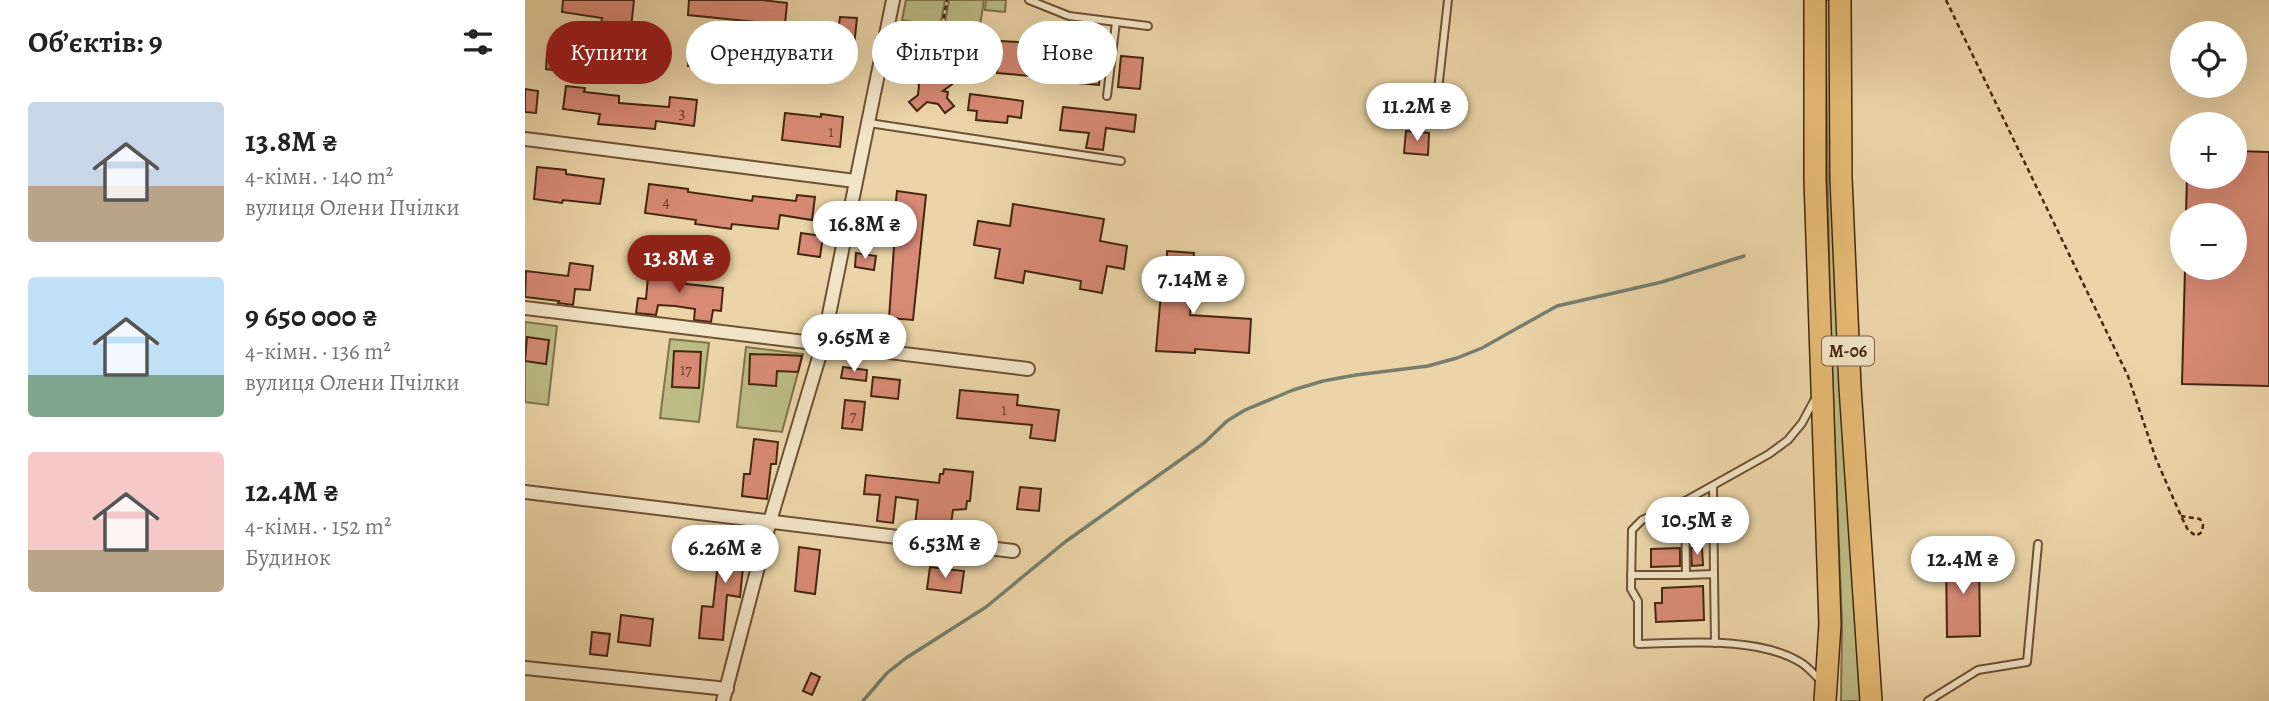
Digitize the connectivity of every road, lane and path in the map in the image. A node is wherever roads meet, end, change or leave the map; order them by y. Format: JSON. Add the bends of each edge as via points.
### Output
{"nodes":[{"id":1,"x":893,"y":0,"type":"edge"},
{"id":2,"x":947,"y":0,"type":"edge"},
{"id":3,"x":1029,"y":0,"type":"edge"},
{"id":4,"x":1448,"y":0,"type":"edge"},
{"id":5,"x":1815,"y":0,"type":"edge"},
{"id":6,"x":1840,"y":0,"type":"edge"},
{"id":7,"x":1946,"y":0,"type":"edge"},
{"id":8,"x":943,"y":21,"type":"edge"},
{"id":9,"x":1107,"y":21,"type":"edge"},
{"id":10,"x":1117,"y":22,"type":"edge"},
{"id":11,"x":1148,"y":26,"type":"dead end"},
{"id":12,"x":1108,"y":84,"type":"edge"},
{"id":13,"x":1107,"y":96,"type":"dead end"},
{"id":14,"x":1437,"y":108,"type":"dead end"},
{"id":15,"x":869,"y":123,"type":"junction"},
{"id":16,"x":525,"y":139,"type":"edge"},
{"id":17,"x":1121,"y":161,"type":"dead end"},
{"id":18,"x":855,"y":181,"type":"junction"},
{"id":19,"x":525,"y":308,"type":"edge"},
{"id":20,"x":823,"y":344,"type":"junction"},
{"id":21,"x":1028,"y":369,"type":"dead end"},
{"id":22,"x":1821,"y":386,"type":"junction"},
{"id":23,"x":1713,"y":486,"type":"junction"},
{"id":24,"x":525,"y":492,"type":"edge"},
{"id":25,"x":1685,"y":501,"type":"junction"},
{"id":26,"x":2181,"y":516,"type":"junction"},
{"id":27,"x":770,"y":522,"type":"junction"},
{"id":28,"x":2038,"y":544,"type":"dead end"},
{"id":29,"x":1013,"y":551,"type":"dead end"},
{"id":30,"x":1714,"y":574,"type":"junction"},
{"id":31,"x":1631,"y":575,"type":"junction"},
{"id":32,"x":1686,"y":575,"type":"junction"},
{"id":33,"x":1715,"y":643,"type":"junction"},
{"id":34,"x":525,"y":668,"type":"edge"},
{"id":35,"x":1826,"y":694,"type":"edge"},
{"id":36,"x":725,"y":695,"type":"edge"},
{"id":37,"x":1871,"y":701,"type":"edge"},
{"id":38,"x":1928,"y":701,"type":"edge"}],
"edges":[{"from":1,"to":15,"type":"street"},
{"from":2,"to":8,"type":"path"},
{"from":3,"to":9,"type":"lane","via":[[1069,16]]},
{"from":4,"to":14,"type":"lane"},
{"from":5,"to":22,"type":"highway","number":"М-06"},
{"from":6,"to":37,"type":"highway","number":"М-06","via":[[1849,373]]},
{"from":7,"to":26,"type":"path","via":[[2128,376]]},
{"from":10,"to":11,"type":"lane"},
{"from":12,"to":13,"type":"lane"},
{"from":15,"to":17,"type":"lane"},
{"from":15,"to":18,"type":"street"},
{"from":16,"to":18,"type":"street"},
{"from":18,"to":20,"type":"street"},
{"from":19,"to":20,"type":"street"},
{"from":20,"to":21,"type":"street"},
{"from":20,"to":27,"type":"street"},
{"from":22,"to":23,"type":"lane","via":[[1788,440]]},
{"from":22,"to":35,"type":"highway","number":"М-06","via":[[1830,624]]},
{"from":23,"to":25,"type":"lane"},
{"from":23,"to":30,"type":"lane"},
{"from":24,"to":27,"type":"street"},
{"from":25,"to":31,"type":"lane","via":[[1642,520],[1632,530]]},
{"from":25,"to":32,"type":"lane"},
{"from":26,"to":26,"type":"path","via":[[2193,534],[2202,532],[2200,519]]},
{"from":27,"to":29,"type":"street"},
{"from":27,"to":36,"type":"street"},
{"from":28,"to":38,"type":"lane","via":[[2027,662],[1977,670]]},
{"from":30,"to":32,"type":"lane"},
{"from":30,"to":33,"type":"lane"},
{"from":31,"to":32,"type":"lane"},
{"from":31,"to":33,"type":"lane","via":[[1631,589],[1638,601],[1638,644]]},
{"from":33,"to":35,"type":"lane","via":[[1756,647],[1801,662]]},
{"from":34,"to":36,"type":"street"}]}
